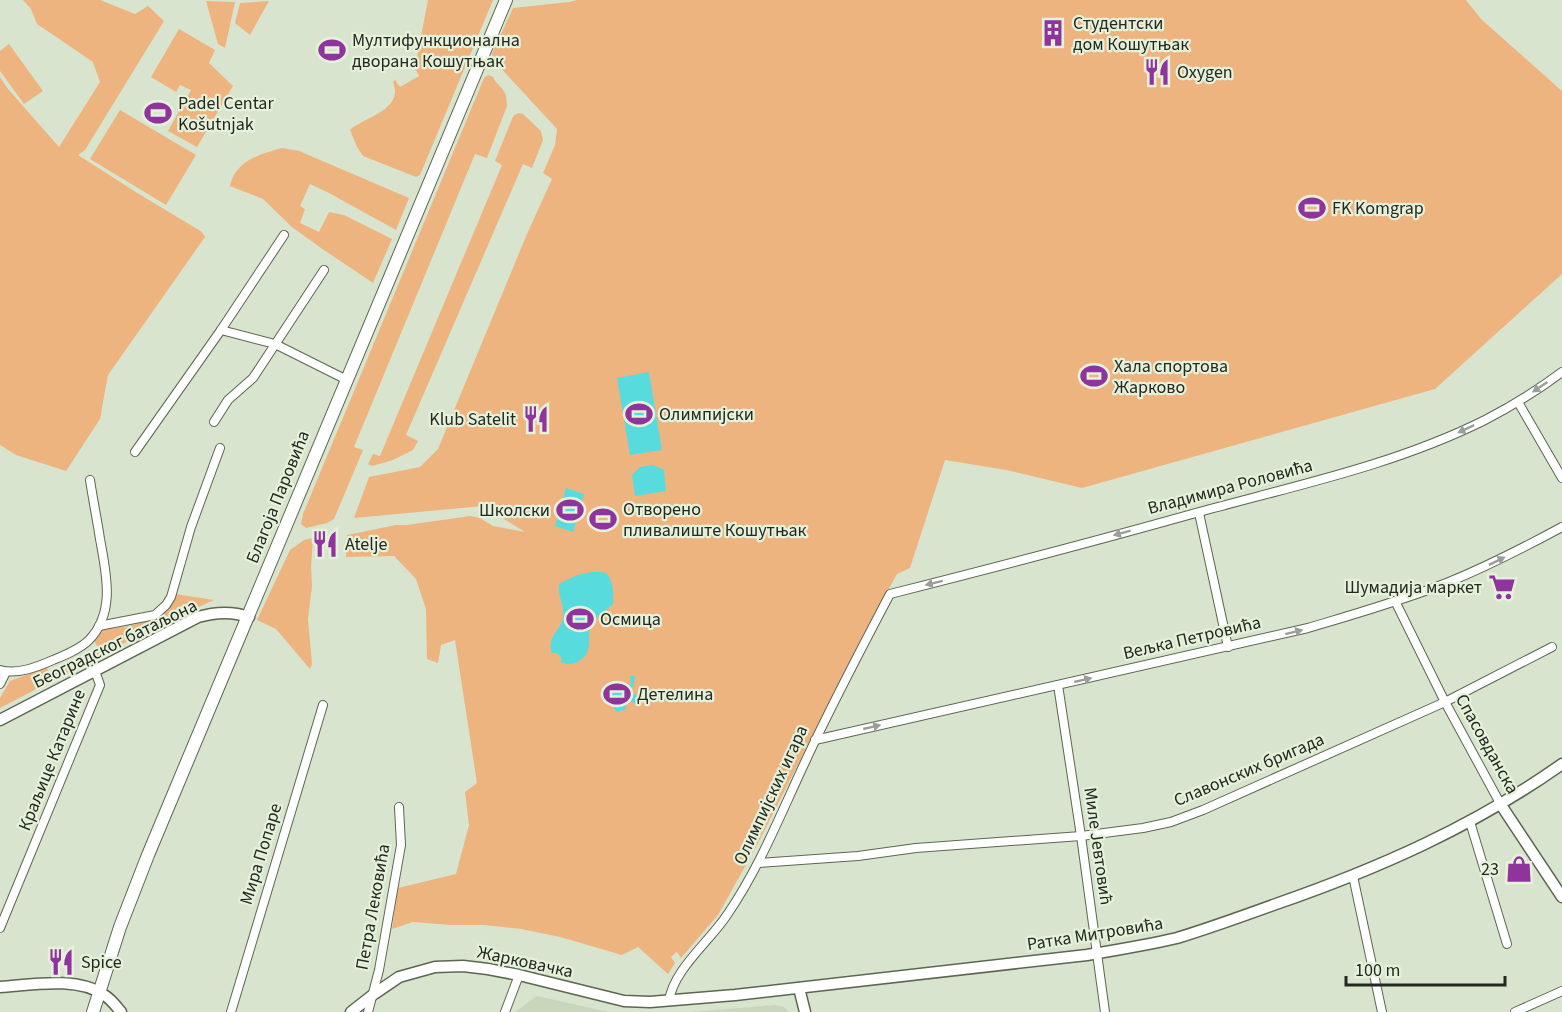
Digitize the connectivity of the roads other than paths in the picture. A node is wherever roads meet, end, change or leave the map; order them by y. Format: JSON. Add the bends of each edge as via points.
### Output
{"nodes":[{"id":1,"x":506,"y":0,"type":"edge"},
{"id":2,"x":284,"y":235,"type":"dead end"},
{"id":3,"x":324,"y":270,"type":"dead end"},
{"id":4,"x":221,"y":330,"type":"junction"},
{"id":5,"x":276,"y":344,"type":"junction"},
{"id":6,"x":1562,"y":372,"type":"edge"},
{"id":7,"x":346,"y":380,"type":"junction"},
{"id":8,"x":1518,"y":402,"type":"junction"},
{"id":9,"x":214,"y":422,"type":"dead end"},
{"id":10,"x":220,"y":447,"type":"dead end"},
{"id":11,"x":135,"y":452,"type":"dead end"},
{"id":12,"x":1562,"y":478,"type":"edge"},
{"id":13,"x":90,"y":480,"type":"dead end"},
{"id":14,"x":1199,"y":513,"type":"junction"},
{"id":15,"x":1562,"y":527,"type":"edge"},
{"id":16,"x":890,"y":594,"type":"joint"},
{"id":17,"x":1395,"y":601,"type":"junction"},
{"id":18,"x":249,"y":616,"type":"junction"},
{"id":19,"x":99,"y":626,"type":"junction"},
{"id":20,"x":1228,"y":647,"type":"junction"},
{"id":21,"x":1552,"y":647,"type":"dead end"},
{"id":22,"x":3,"y":671,"type":"edge"},
{"id":23,"x":95,"y":671,"type":"junction"},
{"id":24,"x":0,"y":684,"type":"edge"},
{"id":25,"x":1058,"y":685,"type":"junction"},
{"id":26,"x":1445,"y":702,"type":"junction"},
{"id":27,"x":323,"y":705,"type":"dead end"},
{"id":28,"x":0,"y":720,"type":"edge"},
{"id":29,"x":815,"y":740,"type":"junction"},
{"id":30,"x":1562,"y":764,"type":"edge"},
{"id":31,"x":1501,"y":805,"type":"junction"},
{"id":32,"x":399,"y":807,"type":"dead end"},
{"id":33,"x":1470,"y":822,"type":"junction"},
{"id":34,"x":1081,"y":836,"type":"junction"},
{"id":35,"x":759,"y":862,"type":"junction"},
{"id":36,"x":1353,"y":876,"type":"junction"},
{"id":37,"x":1562,"y":897,"type":"edge"},
{"id":38,"x":0,"y":928,"type":"edge"},
{"id":39,"x":1507,"y":944,"type":"dead end"},
{"id":40,"x":1097,"y":953,"type":"junction"},
{"id":41,"x":519,"y":975,"type":"junction"},
{"id":42,"x":0,"y":987,"type":"edge"},
{"id":43,"x":799,"y":988,"type":"junction"},
{"id":44,"x":1562,"y":991,"type":"edge"},
{"id":45,"x":99,"y":992,"type":"junction"},
{"id":46,"x":374,"y":994,"type":"junction"},
{"id":47,"x":669,"y":1001,"type":"junction"},
{"id":48,"x":93,"y":1012,"type":"edge"},
{"id":49,"x":121,"y":1012,"type":"edge"},
{"id":50,"x":231,"y":1012,"type":"edge"},
{"id":51,"x":351,"y":1012,"type":"edge"},
{"id":52,"x":368,"y":1012,"type":"edge"},
{"id":53,"x":506,"y":1012,"type":"edge"},
{"id":54,"x":804,"y":1012,"type":"edge"},
{"id":55,"x":1105,"y":1012,"type":"edge"},
{"id":56,"x":1382,"y":1012,"type":"edge"},
{"id":57,"x":1515,"y":1012,"type":"edge"}],
"edges":[{"from":1,"to":7,"type":"main road","name":"Благоја Паровића"},
{"from":2,"to":4,"type":"street"},
{"from":3,"to":5,"type":"street"},
{"from":4,"to":5,"type":"street"},
{"from":4,"to":11,"type":"street"},
{"from":5,"to":7,"type":"street"},
{"from":5,"to":9,"type":"street","via":[[253,378],[228,400]]},
{"from":6,"to":8,"type":"street","name":"Владимира Роловића","one_way":true},
{"from":7,"to":18,"type":"main road","name":"Благоја Паровића"},
{"from":8,"to":12,"type":"street"},
{"from":8,"to":14,"type":"street","name":"Владимира Роловића","one_way":true,"via":[[1445,438],[1393,458]]},
{"from":10,"to":19,"type":"street","name":"Београдског батаљона","via":[[166,605],[154,615]]},
{"from":13,"to":19,"type":"street","name":"Београдског батаљона","via":[[107,576],[106,603]]},
{"from":14,"to":16,"type":"street","name":"Владимира Роловића","one_way":true},
{"from":14,"to":20,"type":"street"},
{"from":17,"to":15,"type":"street","name":"Вељка Петровића","one_way":true,"via":[[1492,564]]},
{"from":16,"to":29,"type":"street","name":"Олимпијских игара"},
{"from":20,"to":17,"type":"street","name":"Вељка Петровића","one_way":true},
{"from":17,"to":26,"type":"street","name":"Спасовданска"},
{"from":18,"to":23,"type":"street","name":"Београдског батаљона","via":[[225,613],[198,617]]},
{"from":18,"to":45,"type":"main road","name":"Благоја Паровића","via":[[137,884]]},
{"from":19,"to":22,"type":"street","name":"Београдског батаљона","via":[[90,639],[66,655],[16,672]]},
{"from":25,"to":20,"type":"street","name":"Вељка Петровића","one_way":true},
{"from":21,"to":26,"type":"street","name":"Славонских бригада"},
{"from":22,"to":24,"type":"street","name":"Београдског батаљона"},
{"from":23,"to":28,"type":"street","name":"Београдског батаљона"},
{"from":23,"to":38,"type":"street","name":"Краљице Катарине","via":[[100,685]]},
{"from":29,"to":25,"type":"street","name":"Вељка Петровића","one_way":true},
{"from":25,"to":34,"type":"street","name":"Миле Јевтовић"},
{"from":26,"to":31,"type":"street","name":"Спасовданска"},
{"from":26,"to":34,"type":"street","name":"Славонских бригада","via":[[1188,816],[1143,828]]},
{"from":27,"to":50,"type":"street","name":"Мира Попаре"},
{"from":29,"to":35,"type":"street","name":"Олимпијских игара"},
{"from":30,"to":31,"type":"street","name":"Ратка Митровића"},
{"from":31,"to":33,"type":"street","name":"Ратка Митровића"},
{"from":31,"to":37,"type":"street","name":"Спасовданска"},
{"from":32,"to":46,"type":"street","name":"Петра Лековића","via":[[401,845]]},
{"from":33,"to":36,"type":"street","name":"Ратка Митровића"},
{"from":33,"to":39,"type":"street"},
{"from":34,"to":35,"type":"street","name":"Славонских бригада"},
{"from":34,"to":40,"type":"street","name":"Миле Јевтовић"},
{"from":35,"to":47,"type":"street","name":"Олимпијских игара","via":[[726,917],[678,976]]},
{"from":36,"to":40,"type":"street","name":"Ратка Митровића","via":[[1189,934]]},
{"from":36,"to":56,"type":"street"},
{"from":40,"to":43,"type":"street","name":"Ратка Митровића"},
{"from":40,"to":55,"type":"street","name":"Миле Јевтовић"},
{"from":41,"to":46,"type":"street","name":"Жарковачка","via":[[481,968],[435,967],[399,977]]},
{"from":41,"to":47,"type":"street","name":"Жарковачка","via":[[624,1001]]},
{"from":41,"to":53,"type":"street"},
{"from":42,"to":45,"type":"street","via":[[64,983]]},
{"from":43,"to":47,"type":"street","name":"Ратка Митровића"},
{"from":43,"to":54,"type":"street"},
{"from":44,"to":57,"type":"street"},
{"from":45,"to":48,"type":"main road","name":"Благоја Паровића"},
{"from":45,"to":49,"type":"street"},
{"from":46,"to":51,"type":"street","name":"Жарковачка"},
{"from":46,"to":52,"type":"street","name":"Петра Лековића"}]}
